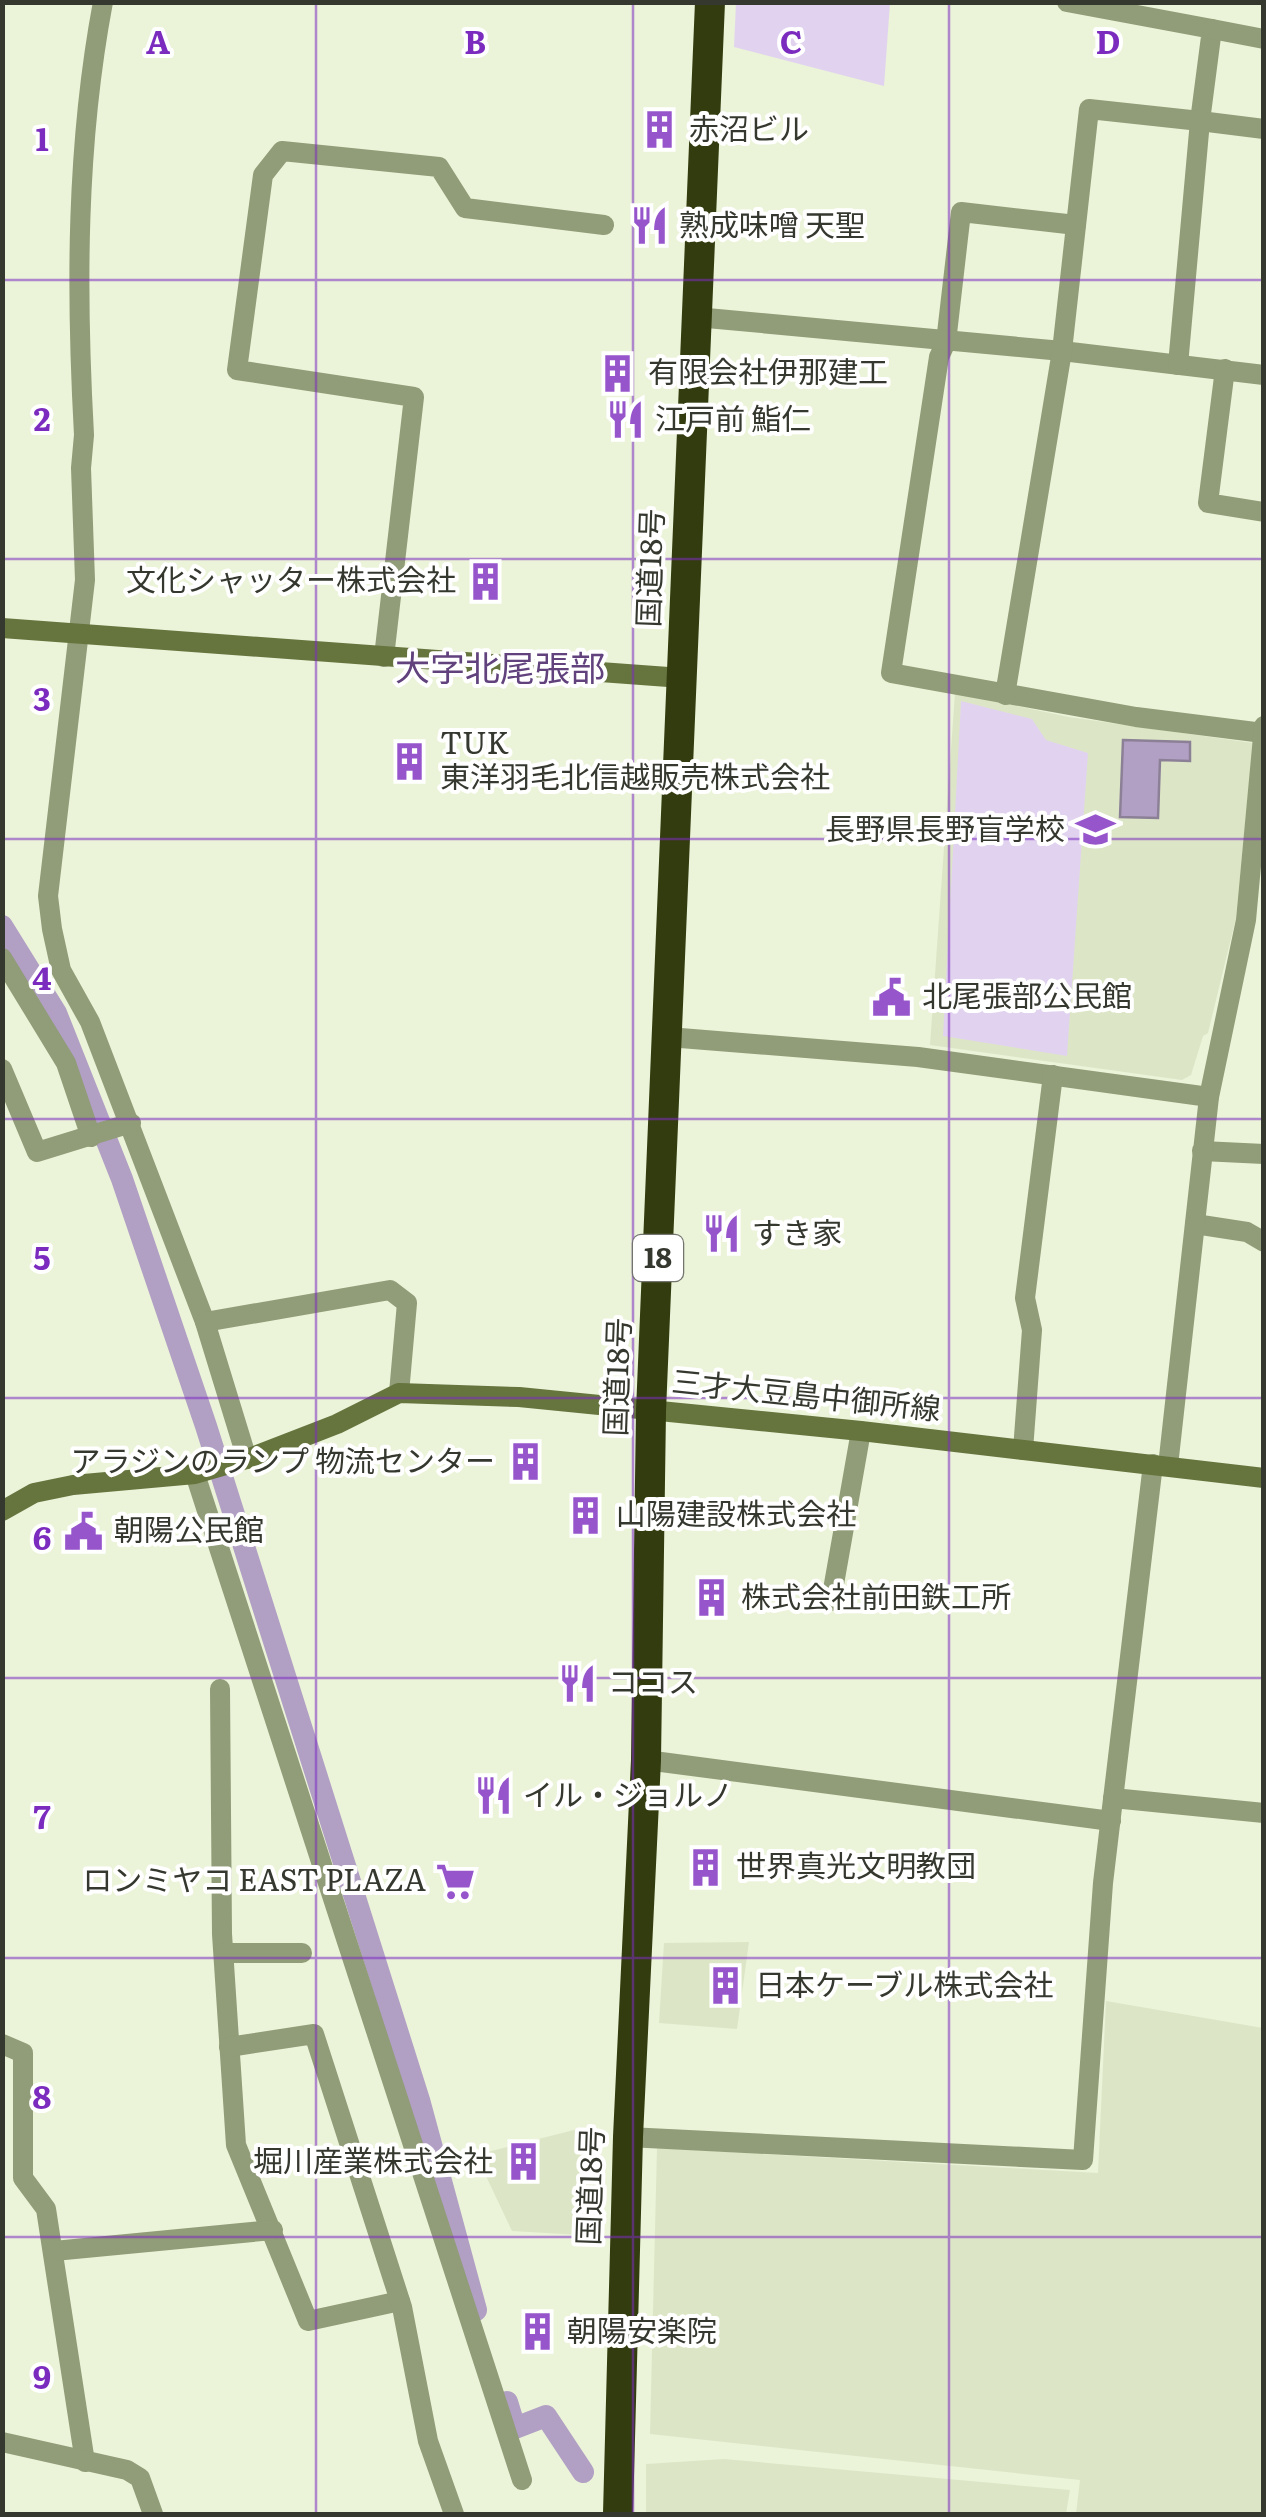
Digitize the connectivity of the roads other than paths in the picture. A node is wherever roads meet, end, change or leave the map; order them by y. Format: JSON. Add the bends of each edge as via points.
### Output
{"nodes":[{"id":1,"x":103,"y":2,"type":"edge"},
{"id":2,"x":710,"y":2,"type":"edge"},
{"id":3,"x":1067,"y":2,"type":"edge"},
{"id":4,"x":1212,"y":29,"type":"junction"},
{"id":5,"x":1264,"y":39,"type":"edge"},
{"id":6,"x":1200,"y":122,"type":"junction"},
{"id":7,"x":1264,"y":130,"type":"edge"},
{"id":8,"x":1076,"y":225,"type":"junction"},
{"id":9,"x":604,"y":226,"type":"dead end"},
{"id":10,"x":696,"y":316,"type":"junction"},
{"id":11,"x":946,"y":342,"type":"junction"},
{"id":12,"x":1062,"y":351,"type":"junction"},
{"id":13,"x":1178,"y":365,"type":"junction"},
{"id":14,"x":1225,"y":370,"type":"junction"},
{"id":15,"x":1264,"y":375,"type":"edge"},
{"id":16,"x":1264,"y":512,"type":"edge"},
{"id":17,"x":2,"y":628,"type":"edge"},
{"id":18,"x":80,"y":634,"type":"junction"},
{"id":19,"x":384,"y":656,"type":"junction"},
{"id":20,"x":682,"y":678,"type":"junction"},
{"id":21,"x":1005,"y":695,"type":"junction"},
{"id":22,"x":1263,"y":730,"type":"edge"},
{"id":23,"x":2,"y":958,"type":"edge"},
{"id":24,"x":668,"y":1038,"type":"junction"},
{"id":25,"x":2,"y":1069,"type":"edge"},
{"id":26,"x":1053,"y":1075,"type":"junction"},
{"id":27,"x":1209,"y":1097,"type":"junction"},
{"id":28,"x":126,"y":1124,"type":"junction"},
{"id":29,"x":93,"y":1136,"type":"junction"},
{"id":30,"x":1202,"y":1150,"type":"junction"},
{"id":31,"x":1264,"y":1154,"type":"edge"},
{"id":32,"x":1196,"y":1224,"type":"junction"},
{"id":33,"x":1264,"y":1242,"type":"edge"},
{"id":34,"x":205,"y":1322,"type":"junction"},
{"id":35,"x":399,"y":1393,"type":"junction"},
{"id":36,"x":651,"y":1411,"type":"junction"},
{"id":37,"x":861,"y":1431,"type":"junction"},
{"id":38,"x":1023,"y":1450,"type":"junction"},
{"id":39,"x":247,"y":1459,"type":"junction"},
{"id":40,"x":1161,"y":1465,"type":"junction"},
{"id":41,"x":195,"y":1474,"type":"junction"},
{"id":42,"x":1264,"y":1478,"type":"edge"},
{"id":43,"x":2,"y":1511,"type":"edge"},
{"id":44,"x":831,"y":1602,"type":"dead end"},
{"id":45,"x":220,"y":1689,"type":"dead end"},
{"id":46,"x":646,"y":1760,"type":"junction"},
{"id":47,"x":1113,"y":1798,"type":"junction"},
{"id":48,"x":1264,"y":1813,"type":"edge"},
{"id":49,"x":1111,"y":1821,"type":"junction"},
{"id":50,"x":302,"y":1952,"type":"dead end"},
{"id":51,"x":224,"y":1953,"type":"junction"},
{"id":52,"x":2,"y":2044,"type":"edge"},
{"id":53,"x":229,"y":2047,"type":"junction"},
{"id":54,"x":628,"y":2137,"type":"junction"},
{"id":55,"x":272,"y":2230,"type":"junction"},
{"id":56,"x":54,"y":2251,"type":"junction"},
{"id":57,"x":400,"y":2300,"type":"junction"},
{"id":58,"x":2,"y":2442,"type":"edge"},
{"id":59,"x":85,"y":2462,"type":"junction"},
{"id":60,"x":522,"y":2480,"type":"dead end"},
{"id":61,"x":152,"y":2514,"type":"edge"},
{"id":62,"x":454,"y":2514,"type":"edge"},
{"id":63,"x":618,"y":2514,"type":"edge"}],
"edges":[{"from":1,"to":18,"type":"street","via":[[85,119],[80,222]]},
{"from":2,"to":10,"type":"highway","name":"国道18号","number":"18"},
{"from":3,"to":4,"type":"street"},
{"from":4,"to":5,"type":"street"},
{"from":4,"to":6,"type":"street"},
{"from":6,"to":7,"type":"street"},
{"from":6,"to":8,"type":"street","via":[[1089,109]]},
{"from":6,"to":13,"type":"street"},
{"from":8,"to":11,"type":"street","via":[[961,212]]},
{"from":8,"to":12,"type":"street"},
{"from":9,"to":19,"type":"street","via":[[464,208],[439,168],[282,150],[263,175],[237,370],[414,397]]},
{"from":10,"to":11,"type":"street"},
{"from":10,"to":20,"type":"highway","name":"国道18号","number":"18"},
{"from":11,"to":12,"type":"street"},
{"from":11,"to":21,"type":"street","via":[[890,673]]},
{"from":12,"to":13,"type":"street"},
{"from":12,"to":21,"type":"street"},
{"from":13,"to":14,"type":"street"},
{"from":14,"to":15,"type":"street"},
{"from":14,"to":16,"type":"street","via":[[1208,503]]},
{"from":17,"to":18,"type":"main road"},
{"from":18,"to":19,"type":"main road"},
{"from":18,"to":28,"type":"street","via":[[48,896],[61,970],[90,1022]]},
{"from":19,"to":20,"type":"main road"},
{"from":20,"to":24,"type":"highway","name":"国道18号","number":"18"},
{"from":21,"to":22,"type":"street"},
{"from":22,"to":27,"type":"street","via":[[1246,920]]},
{"from":23,"to":29,"type":"street","via":[[66,1063]]},
{"from":24,"to":26,"type":"street"},
{"from":24,"to":36,"type":"highway","name":"国道18号","number":"18"},
{"from":25,"to":29,"type":"street","via":[[37,1152]]},
{"from":26,"to":27,"type":"street"},
{"from":26,"to":38,"type":"street","via":[[1026,1298],[1032,1330]]},
{"from":27,"to":30,"type":"street"},
{"from":28,"to":29,"type":"street"},
{"from":28,"to":34,"type":"street"},
{"from":30,"to":31,"type":"street"},
{"from":30,"to":32,"type":"street"},
{"from":32,"to":33,"type":"street","via":[[1247,1232]]},
{"from":32,"to":40,"type":"street"},
{"from":34,"to":35,"type":"street","via":[[390,1290],[407,1304]]},
{"from":34,"to":39,"type":"street"},
{"from":35,"to":36,"type":"main road","name":"三才大豆島中御所線"},
{"from":35,"to":39,"type":"main road","name":"三才大豆島中御所線"},
{"from":36,"to":37,"type":"main road","name":"三才大豆島中御所線"},
{"from":36,"to":46,"type":"highway","name":"国道18号","number":"18"},
{"from":37,"to":38,"type":"main road","name":"三才大豆島中御所線"},
{"from":37,"to":44,"type":"street"},
{"from":38,"to":40,"type":"main road","name":"三才大豆島中御所線"},
{"from":39,"to":41,"type":"main road","name":"三才大豆島中御所線"},
{"from":40,"to":42,"type":"main road","name":"三才大豆島中御所線"},
{"from":40,"to":47,"type":"street"},
{"from":41,"to":43,"type":"main road","name":"三才大豆島中御所線","via":[[73,1485],[34,1493]]},
{"from":41,"to":60,"type":"street"},
{"from":45,"to":51,"type":"street"},
{"from":46,"to":49,"type":"street"},
{"from":46,"to":54,"type":"highway","name":"国道18号","number":"18"},
{"from":47,"to":48,"type":"street"},
{"from":47,"to":49,"type":"street"},
{"from":49,"to":54,"type":"street","via":[[1083,2160]]},
{"from":50,"to":51,"type":"street"},
{"from":51,"to":53,"type":"street"},
{"from":52,"to":56,"type":"street","via":[[23,2052],[23,2178],[46,2209]]},
{"from":53,"to":55,"type":"street","via":[[236,2145]]},
{"from":53,"to":57,"type":"street","via":[[314,2034]]},
{"from":54,"to":63,"type":"highway","name":"国道18号","number":"18"},
{"from":55,"to":56,"type":"street"},
{"from":55,"to":57,"type":"street","via":[[308,2321]]},
{"from":56,"to":59,"type":"street"},
{"from":57,"to":62,"type":"street","via":[[428,2441]]},
{"from":58,"to":59,"type":"street"},
{"from":59,"to":61,"type":"street","via":[[140,2478]]}]}
